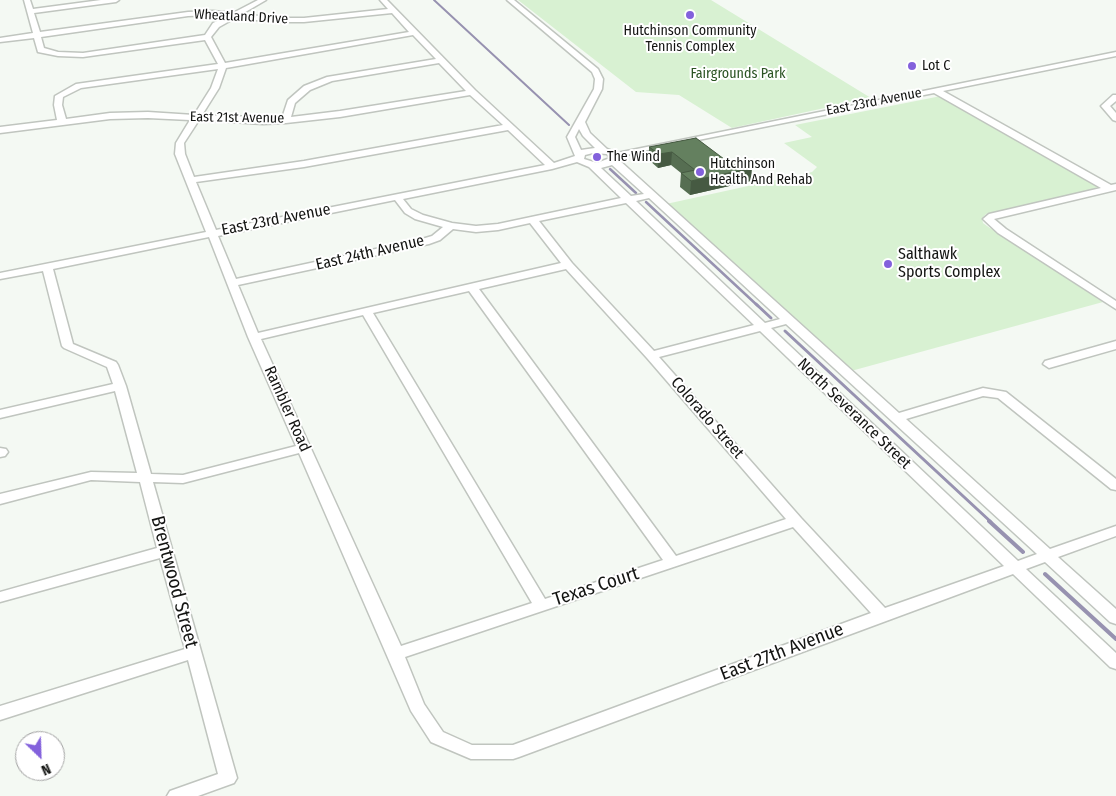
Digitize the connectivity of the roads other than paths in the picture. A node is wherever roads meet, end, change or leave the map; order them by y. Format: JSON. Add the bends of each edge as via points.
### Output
{"nodes":[{"id":1,"x":27,"y":0,"type":"edge"},
{"id":2,"x":116,"y":0,"type":"edge"},
{"id":3,"x":263,"y":0,"type":"edge"},
{"id":4,"x":383,"y":0,"type":"edge"},
{"id":5,"x":510,"y":0,"type":"edge"},
{"id":6,"x":394,"y":11,"type":"junction"},
{"id":7,"x":30,"y":12,"type":"junction"},
{"id":8,"x":232,"y":15,"type":"junction"},
{"id":9,"x":414,"y":33,"type":"junction"},
{"id":10,"x":36,"y":35,"type":"junction"},
{"id":11,"x":206,"y":37,"type":"junction"},
{"id":12,"x":0,"y":40,"type":"edge"},
{"id":13,"x":1116,"y":54,"type":"edge"},
{"id":14,"x":442,"y":60,"type":"junction"},
{"id":15,"x":223,"y":66,"type":"junction"},
{"id":16,"x":934,"y":90,"type":"junction"},
{"id":17,"x":472,"y":92,"type":"junction"},
{"id":18,"x":1116,"y":97,"type":"edge"},
{"id":19,"x":196,"y":117,"type":"junction"},
{"id":20,"x":1116,"y":118,"type":"edge"},
{"id":21,"x":286,"y":120,"type":"junction"},
{"id":22,"x":62,"y":121,"type":"junction"},
{"id":23,"x":580,"y":122,"type":"junction"},
{"id":24,"x":508,"y":127,"type":"junction"},
{"id":25,"x":0,"y":130,"type":"edge"},
{"id":26,"x":604,"y":151,"type":"junction"},
{"id":27,"x":631,"y":151,"type":"junction"},
{"id":28,"x":615,"y":159,"type":"junction"},
{"id":29,"x":583,"y":160,"type":"junction"},
{"id":30,"x":552,"y":166,"type":"junction"},
{"id":31,"x":190,"y":180,"type":"junction"},
{"id":32,"x":1113,"y":187,"type":"edge"},
{"id":33,"x":651,"y":195,"type":"junction"},
{"id":34,"x":396,"y":197,"type":"junction"},
{"id":35,"x":628,"y":200,"type":"junction"},
{"id":36,"x":533,"y":221,"type":"junction"},
{"id":37,"x":450,"y":226,"type":"junction"},
{"id":38,"x":212,"y":233,"type":"junction"},
{"id":39,"x":568,"y":265,"type":"junction"},
{"id":40,"x":47,"y":266,"type":"junction"},
{"id":41,"x":0,"y":276,"type":"edge"},
{"id":42,"x":233,"y":283,"type":"junction"},
{"id":43,"x":472,"y":287,"type":"junction"},
{"id":44,"x":1116,"y":306,"type":"edge"},
{"id":45,"x":366,"y":311,"type":"junction"},
{"id":46,"x":789,"y":320,"type":"junction"},
{"id":47,"x":762,"y":327,"type":"junction"},
{"id":48,"x":254,"y":337,"type":"junction"},
{"id":49,"x":1116,"y":345,"type":"edge"},
{"id":50,"x":652,"y":355,"type":"junction"},
{"id":51,"x":1049,"y":364,"type":"dead end"},
{"id":52,"x":120,"y":386,"type":"junction"},
{"id":53,"x":0,"y":414,"type":"edge"},
{"id":54,"x":896,"y":418,"type":"junction"},
{"id":55,"x":304,"y":448,"type":"junction"},
{"id":56,"x":146,"y":478,"type":"junction"},
{"id":57,"x":1116,"y":486,"type":"edge"},
{"id":58,"x":0,"y":499,"type":"edge"},
{"id":59,"x":796,"y":521,"type":"junction"},
{"id":60,"x":1116,"y":532,"type":"edge"},
{"id":61,"x":166,"y":551,"type":"junction"},
{"id":62,"x":1048,"y":556,"type":"junction"},
{"id":63,"x":673,"y":562,"type":"junction"},
{"id":64,"x":1015,"y":567,"type":"junction"},
{"id":65,"x":0,"y":598,"type":"edge"},
{"id":66,"x":541,"y":605,"type":"junction"},
{"id":67,"x":882,"y":615,"type":"junction"},
{"id":68,"x":1116,"y":618,"type":"edge"},
{"id":69,"x":192,"y":653,"type":"junction"},
{"id":70,"x":396,"y":654,"type":"junction"},
{"id":71,"x":1116,"y":663,"type":"edge"},
{"id":72,"x":0,"y":713,"type":"edge"},
{"id":73,"x":549,"y":740,"type":"joint"},
{"id":74,"x":176,"y":796,"type":"edge"}],
"edges":[{"from":1,"to":7,"type":"street"},
{"from":2,"to":7,"type":"street"},
{"from":3,"to":8,"type":"street"},
{"from":4,"to":6,"type":"street"},
{"from":5,"to":23,"type":"street","via":[[595,70],[599,79],[598,89]]},
{"from":6,"to":8,"type":"street","name":"Wheatland Drive","via":[[300,20],[286,26],[277,24],[277,20]]},
{"from":6,"to":9,"type":"street"},
{"from":7,"to":10,"type":"street"},
{"from":8,"to":10,"type":"street","name":"Wheatland Drive","via":[[188,14]]},
{"from":8,"to":11,"type":"street","via":[[216,25]]},
{"from":9,"to":14,"type":"street"},
{"from":9,"to":15,"type":"street"},
{"from":10,"to":11,"type":"street","via":[[41,50],[83,55]]},
{"from":10,"to":12,"type":"street","name":"Wheatland Drive"},
{"from":11,"to":15,"type":"street"},
{"from":13,"to":16,"type":"street","name":"East 23rd Avenue"},
{"from":14,"to":17,"type":"street"},
{"from":14,"to":21,"type":"street","via":[[330,79],[307,88],[292,102]]},
{"from":15,"to":19,"type":"street","name":"Rambler Road","via":[[215,88]]},
{"from":15,"to":22,"type":"street","via":[[79,86],[59,96]]},
{"from":16,"to":27,"type":"street","name":"East 23rd Avenue"},
{"from":16,"to":32,"type":"street"},
{"from":17,"to":21,"type":"street","name":"East 21st Avenue"},
{"from":17,"to":24,"type":"street"},
{"from":18,"to":20,"type":"street","via":[[1104,106]]},
{"from":19,"to":21,"type":"street","name":"East 21st Avenue"},
{"from":19,"to":22,"type":"street","name":"East 21st Avenue","via":[[119,115]]},
{"from":19,"to":31,"type":"street","name":"Rambler Road","via":[[179,149]]},
{"from":22,"to":25,"type":"street","name":"East 21st Avenue"},
{"from":23,"to":26,"type":"street","via":[[586,134]]},
{"from":23,"to":29,"type":"street","via":[[571,137]]},
{"from":24,"to":30,"type":"street"},
{"from":24,"to":31,"type":"street","via":[[304,164]]},
{"from":26,"to":27,"type":"street","name":"East 23rd Avenue"},
{"from":26,"to":28,"type":"street","name":"North Severance Street"},
{"from":26,"to":29,"type":"street","name":"East 23rd Avenue","via":[[588,151]]},
{"from":27,"to":28,"type":"street","name":"East 23rd Avenue"},
{"from":28,"to":29,"type":"street","name":"East 23rd Avenue","via":[[602,165]]},
{"from":28,"to":33,"type":"street","name":"North Severance Street"},
{"from":29,"to":30,"type":"street","name":"East 23rd Avenue"},
{"from":29,"to":35,"type":"street","name":"North Severance Street"},
{"from":30,"to":34,"type":"street","name":"East 23rd Avenue"},
{"from":31,"to":38,"type":"street","name":"Rambler Road"},
{"from":32,"to":44,"type":"street","via":[[988,219]]},
{"from":33,"to":35,"type":"street"},
{"from":33,"to":46,"type":"street","name":"North Severance Street"},
{"from":34,"to":37,"type":"street","via":[[408,212]]},
{"from":34,"to":38,"type":"street","name":"East 23rd Avenue"},
{"from":35,"to":36,"type":"street"},
{"from":35,"to":47,"type":"street","name":"North Severance Street"},
{"from":36,"to":37,"type":"street","via":[[486,228]]},
{"from":36,"to":39,"type":"street","name":"Colorado Street"},
{"from":37,"to":42,"type":"street","name":"East 24th Avenue","via":[[436,238],[425,242]]},
{"from":38,"to":40,"type":"street","name":"East 23rd Avenue"},
{"from":38,"to":42,"type":"street","name":"Rambler Road"},
{"from":39,"to":43,"type":"street"},
{"from":39,"to":50,"type":"street","name":"Colorado Street"},
{"from":40,"to":41,"type":"street","name":"East 23rd Avenue"},
{"from":40,"to":52,"type":"street","name":"Brentwood Street","via":[[68,346],[112,365]]},
{"from":42,"to":48,"type":"street","name":"Rambler Road"},
{"from":43,"to":45,"type":"street"},
{"from":43,"to":63,"type":"street"},
{"from":45,"to":48,"type":"street"},
{"from":45,"to":66,"type":"street"},
{"from":46,"to":47,"type":"street"},
{"from":46,"to":54,"type":"street","name":"North Severance Street"},
{"from":47,"to":50,"type":"street"},
{"from":47,"to":64,"type":"street","name":"North Severance Street"},
{"from":48,"to":55,"type":"street","name":"Rambler Road"},
{"from":49,"to":51,"type":"street"},
{"from":50,"to":59,"type":"street","name":"Colorado Street"},
{"from":52,"to":53,"type":"street"},
{"from":52,"to":56,"type":"street","name":"Brentwood Street"},
{"from":54,"to":57,"type":"street","via":[[983,392],[1002,395]]},
{"from":54,"to":62,"type":"street","name":"North Severance Street"},
{"from":55,"to":56,"type":"street","via":[[182,479]]},
{"from":55,"to":70,"type":"street","name":"Rambler Road"},
{"from":56,"to":58,"type":"street","via":[[91,476]]},
{"from":56,"to":61,"type":"street","name":"Brentwood Street"},
{"from":59,"to":63,"type":"street","name":"Texas Court"},
{"from":59,"to":67,"type":"street","name":"Colorado Street"},
{"from":60,"to":62,"type":"street","name":"East 27th Avenue"},
{"from":61,"to":65,"type":"street"},
{"from":61,"to":69,"type":"street","name":"Brentwood Street"},
{"from":62,"to":64,"type":"street","name":"East 27th Avenue"},
{"from":62,"to":68,"type":"street","name":"North Severance Street"},
{"from":63,"to":66,"type":"street","name":"Texas Court"},
{"from":64,"to":67,"type":"street","name":"East 27th Avenue"},
{"from":64,"to":71,"type":"street","name":"North Severance Street"},
{"from":66,"to":70,"type":"street","name":"Texas Court"},
{"from":67,"to":73,"type":"street","name":"East 27th Avenue"},
{"from":69,"to":72,"type":"street"},
{"from":69,"to":74,"type":"street","name":"Brentwood Street","via":[[228,778]]},
{"from":70,"to":73,"type":"street","name":"Rambler Road","via":[[417,706],[437,737],[472,752],[513,752]]}]}
